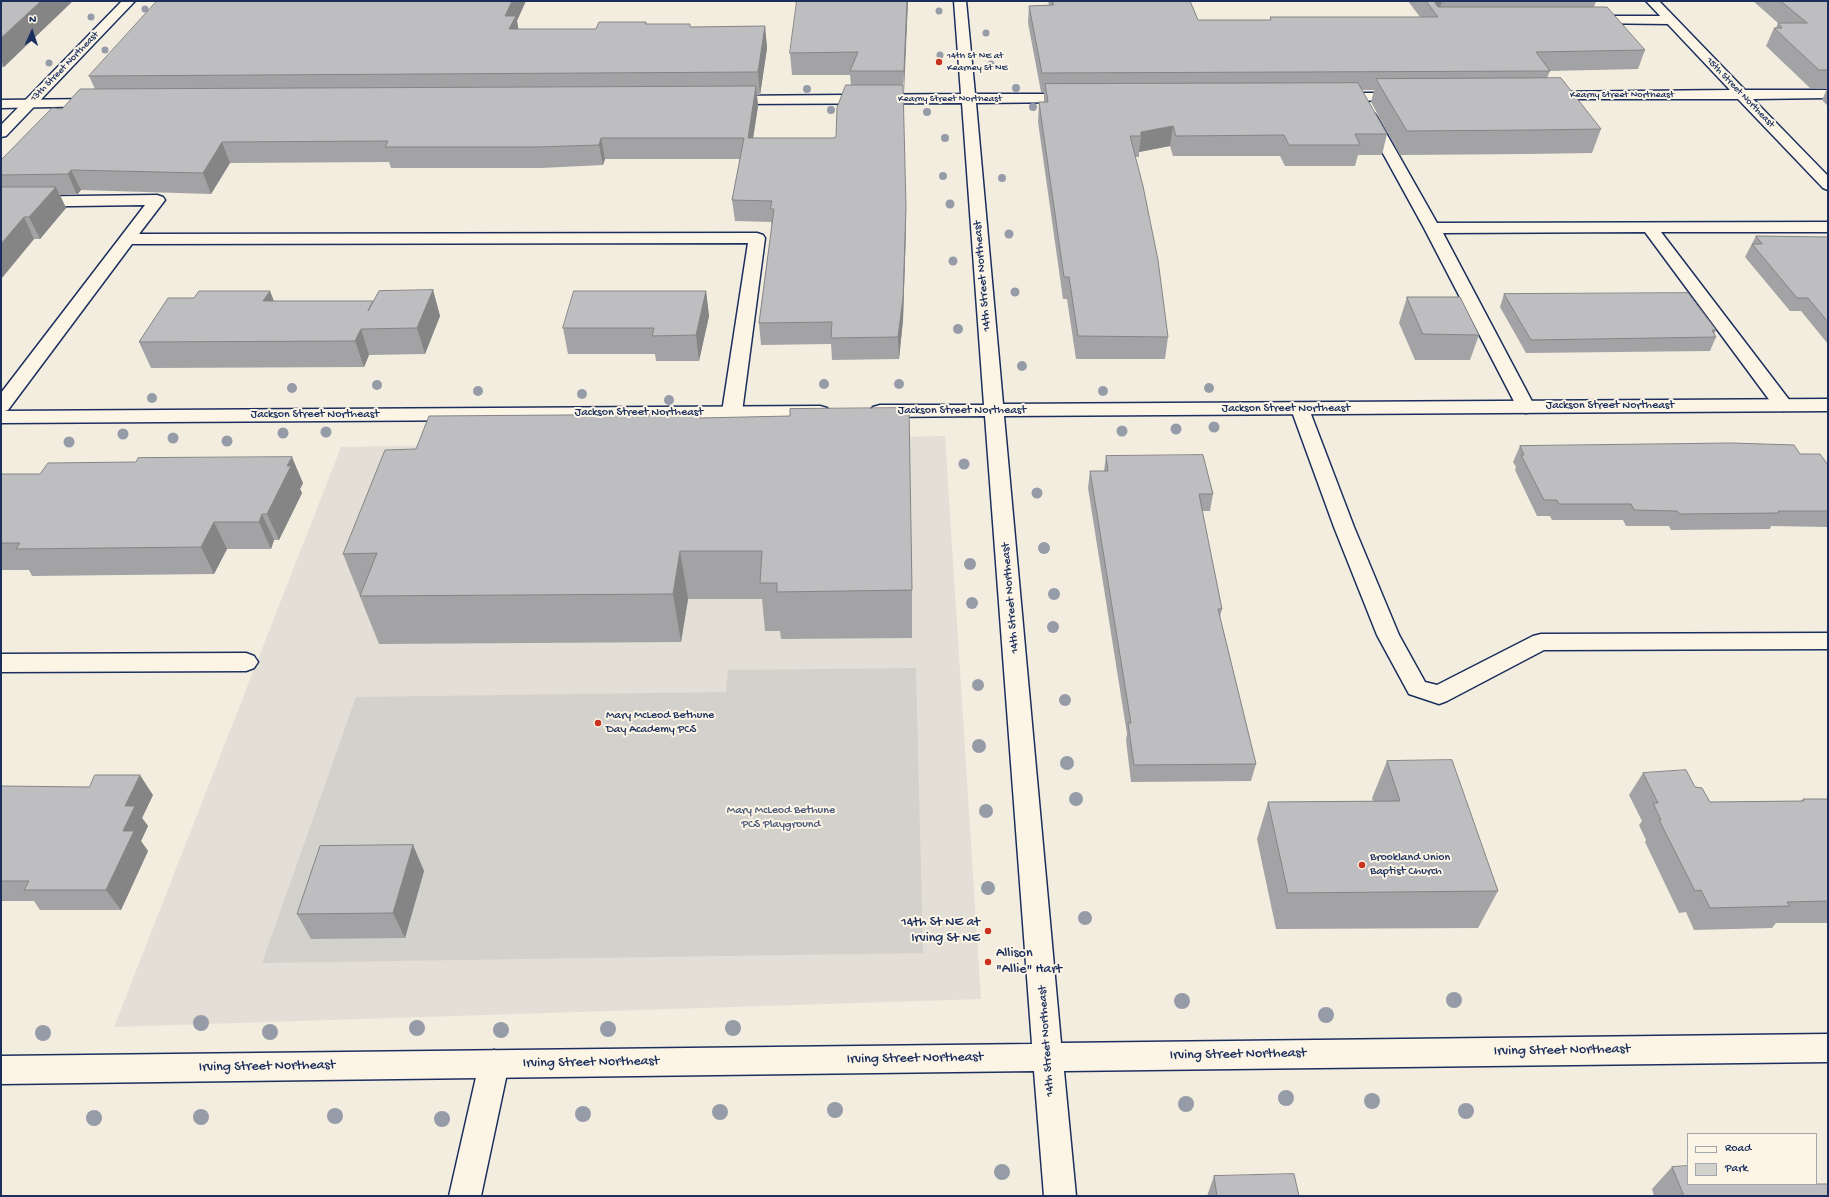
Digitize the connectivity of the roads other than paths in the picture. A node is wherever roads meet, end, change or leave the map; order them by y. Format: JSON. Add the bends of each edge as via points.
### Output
{"nodes":[{"id":1,"x":129,"y":1,"type":"edge"},
{"id":2,"x":960,"y":1,"type":"edge"},
{"id":3,"x":1652,"y":1,"type":"edge"},
{"id":4,"x":1578,"y":20,"type":"edge"},
{"id":5,"x":1670,"y":20,"type":"junction"},
{"id":6,"x":1828,"y":94,"type":"edge"},
{"id":7,"x":1742,"y":95,"type":"junction"},
{"id":8,"x":1418,"y":96,"type":"edge"},
{"id":9,"x":1529,"y":96,"type":"edge"},
{"id":10,"x":1320,"y":97,"type":"edge"},
{"id":11,"x":1359,"y":97,"type":"junction"},
{"id":12,"x":1086,"y":98,"type":"edge"},
{"id":13,"x":969,"y":99,"type":"junction"},
{"id":14,"x":717,"y":100,"type":"edge"},
{"id":15,"x":110,"y":103,"type":"edge"},
{"id":16,"x":1,"y":104,"type":"edge"},
{"id":17,"x":29,"y":104,"type":"junction"},
{"id":18,"x":1,"y":133,"type":"edge"},
{"id":19,"x":1828,"y":185,"type":"edge"},
{"id":20,"x":1,"y":202,"type":"edge"},
{"id":21,"x":1649,"y":227,"type":"junction"},
{"id":22,"x":1828,"y":227,"type":"edge"},
{"id":23,"x":1432,"y":228,"type":"junction"},
{"id":24,"x":128,"y":238,"type":"junction"},
{"id":25,"x":1783,"y":405,"type":"junction"},
{"id":26,"x":1828,"y":405,"type":"edge"},
{"id":27,"x":1,"y":406,"type":"edge"},
{"id":28,"x":1526,"y":407,"type":"junction"},
{"id":29,"x":1300,"y":409,"type":"junction"},
{"id":30,"x":995,"y":410,"type":"junction"},
{"id":31,"x":732,"y":412,"type":"junction"},
{"id":32,"x":834,"y":412,"type":"edge"},
{"id":33,"x":866,"y":412,"type":"edge"},
{"id":34,"x":1,"y":417,"type":"edge"},
{"id":35,"x":1828,"y":641,"type":"edge"},
{"id":36,"x":246,"y":662,"type":"dead end"},
{"id":37,"x":1,"y":663,"type":"edge"},
{"id":38,"x":1828,"y":1048,"type":"edge"},
{"id":39,"x":1048,"y":1058,"type":"junction"},
{"id":40,"x":494,"y":1064,"type":"junction"},
{"id":41,"x":1,"y":1070,"type":"edge"},
{"id":42,"x":465,"y":1196,"type":"edge"},
{"id":43,"x":1060,"y":1196,"type":"edge"}],
"edges":[{"from":1,"to":17,"type":"street","name":"13th Street Northeast"},
{"from":2,"to":13,"type":"street","name":"14th Street Northeast"},
{"from":3,"to":5,"type":"street","name":"15th Street Northeast"},
{"from":4,"to":5,"type":"street"},
{"from":5,"to":7,"type":"street","name":"15th Street Northeast"},
{"from":6,"to":7,"type":"street","name":"Kearny Street Northeast"},
{"from":7,"to":9,"type":"street","name":"Kearny Street Northeast"},
{"from":7,"to":19,"type":"street","name":"15th Street Northeast"},
{"from":8,"to":11,"type":"street"},
{"from":10,"to":11,"type":"street"},
{"from":11,"to":23,"type":"street"},
{"from":12,"to":13,"type":"street","name":"Kearny Street Northeast"},
{"from":13,"to":14,"type":"street","name":"Kearny Street Northeast"},
{"from":13,"to":30,"type":"street","name":"14th Street Northeast"},
{"from":15,"to":17,"type":"street"},
{"from":16,"to":17,"type":"street"},
{"from":17,"to":18,"type":"street","name":"13th Street Northeast"},
{"from":20,"to":24,"type":"street","via":[[157,200]]},
{"from":21,"to":22,"type":"street"},
{"from":21,"to":23,"type":"street"},
{"from":21,"to":25,"type":"street"},
{"from":23,"to":28,"type":"street"},
{"from":24,"to":27,"type":"street"},
{"from":24,"to":31,"type":"street","via":[[757,238]]},
{"from":25,"to":26,"type":"street","name":"Jackson Street Northeast"},
{"from":25,"to":28,"type":"street","name":"Jackson Street Northeast"},
{"from":28,"to":29,"type":"street","name":"Jackson Street Northeast"},
{"from":29,"to":30,"type":"street","name":"Jackson Street Northeast"},
{"from":29,"to":35,"type":"street","via":[[1388,635],[1417,688],[1439,695],[1541,642]]},
{"from":30,"to":33,"type":"street","name":"Jackson Street Northeast"},
{"from":30,"to":39,"type":"street","name":"14th Street Northeast"},
{"from":31,"to":32,"type":"street","name":"Jackson Street Northeast"},
{"from":31,"to":34,"type":"street","name":"Jackson Street Northeast"},
{"from":36,"to":37,"type":"street"},
{"from":38,"to":39,"type":"street","name":"Irving Street Northeast"},
{"from":39,"to":40,"type":"street","name":"Irving Street Northeast"},
{"from":39,"to":43,"type":"street","name":"14th Street Northeast"},
{"from":40,"to":41,"type":"street","name":"Irving Street Northeast"},
{"from":40,"to":42,"type":"street"}]}
